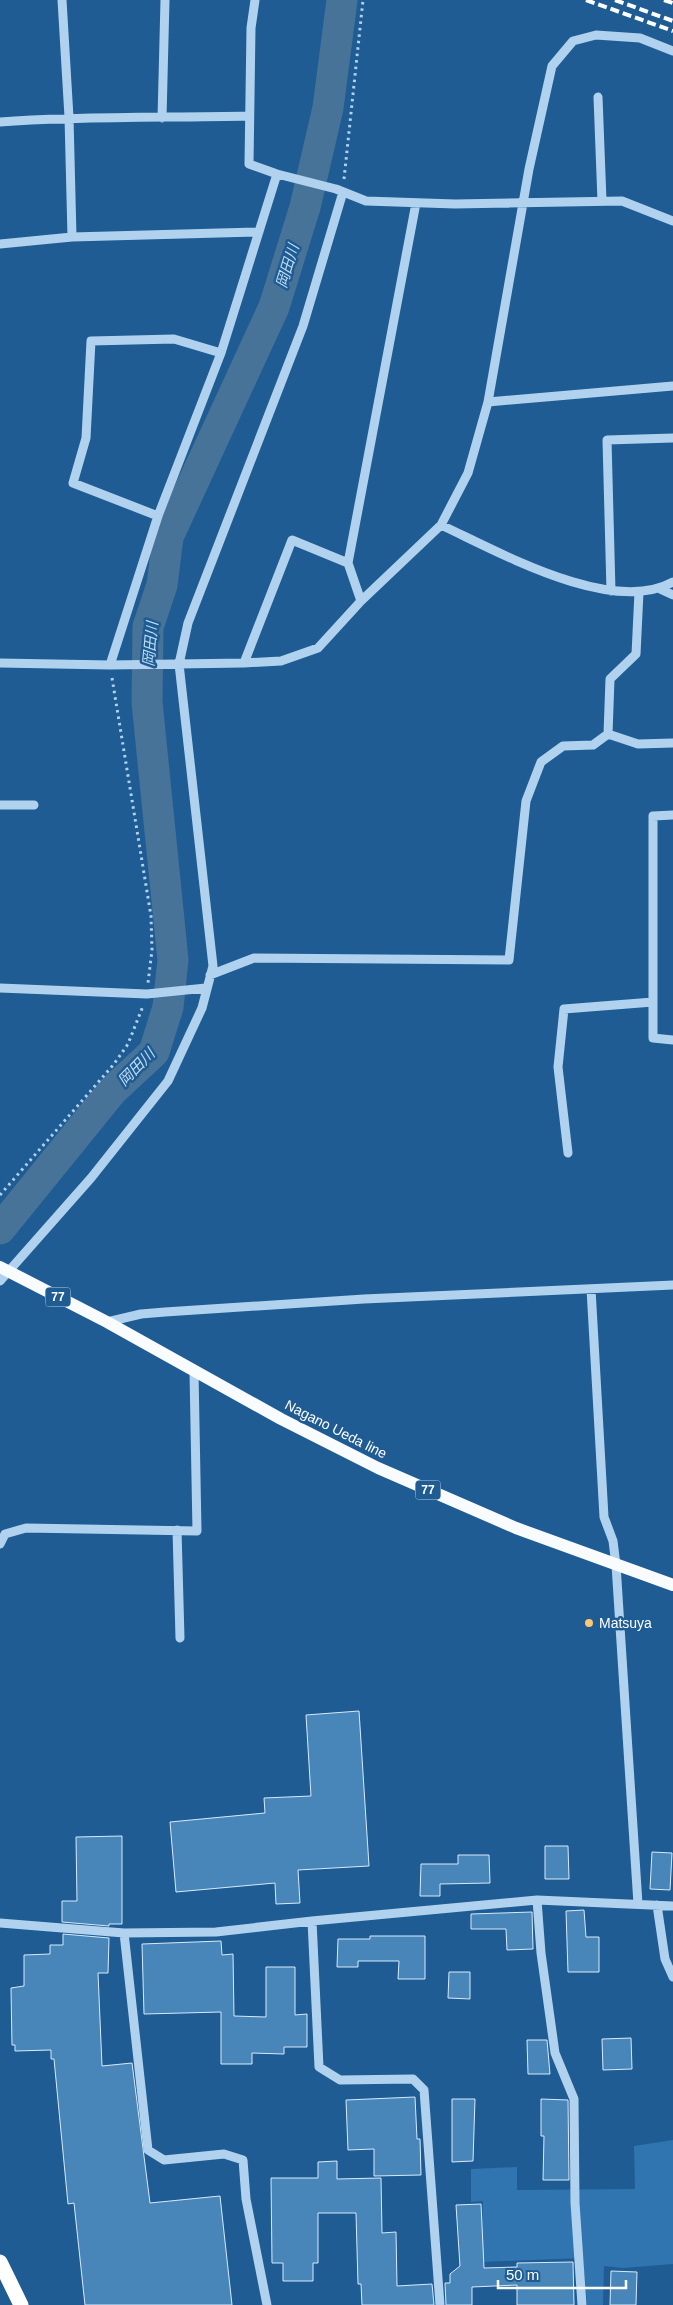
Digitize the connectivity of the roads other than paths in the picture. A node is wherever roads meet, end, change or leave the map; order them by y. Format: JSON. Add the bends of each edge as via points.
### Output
{"nodes":[{"id":1,"x":62,"y":0,"type":"edge"},
{"id":2,"x":165,"y":0,"type":"edge"},
{"id":3,"x":255,"y":0,"type":"edge"},
{"id":4,"x":673,"y":51,"type":"edge"},
{"id":5,"x":598,"y":97,"type":"dead end"},
{"id":6,"x":249,"y":116,"type":"junction"},
{"id":7,"x":70,"y":117,"type":"junction"},
{"id":8,"x":162,"y":118,"type":"junction"},
{"id":9,"x":0,"y":122,"type":"edge"},
{"id":10,"x":280,"y":175,"type":"junction"},
{"id":11,"x":340,"y":190,"type":"junction"},
{"id":12,"x":602,"y":201,"type":"junction"},
{"id":13,"x":523,"y":202,"type":"junction"},
{"id":14,"x":416,"y":203,"type":"junction"},
{"id":15,"x":673,"y":221,"type":"edge"},
{"id":16,"x":259,"y":232,"type":"junction"},
{"id":17,"x":72,"y":237,"type":"junction"},
{"id":18,"x":0,"y":244,"type":"edge"},
{"id":19,"x":221,"y":353,"type":"junction"},
{"id":20,"x":673,"y":386,"type":"edge"},
{"id":21,"x":488,"y":402,"type":"junction"},
{"id":22,"x":673,"y":438,"type":"edge"},
{"id":23,"x":158,"y":516,"type":"junction"},
{"id":24,"x":441,"y":525,"type":"junction"},
{"id":25,"x":348,"y":562,"type":"junction"},
{"id":26,"x":673,"y":582,"type":"edge"},
{"id":27,"x":660,"y":589,"type":"junction"},
{"id":28,"x":611,"y":591,"type":"junction"},
{"id":29,"x":638,"y":592,"type":"junction"},
{"id":30,"x":673,"y":595,"type":"edge"},
{"id":31,"x":361,"y":600,"type":"junction"},
{"id":32,"x":0,"y":663,"type":"edge"},
{"id":33,"x":244,"y":663,"type":"junction"},
{"id":34,"x":175,"y":664,"type":"junction"},
{"id":35,"x":110,"y":665,"type":"junction"},
{"id":36,"x":608,"y":734,"type":"junction"},
{"id":37,"x":673,"y":743,"type":"edge"},
{"id":38,"x":0,"y":805,"type":"edge"},
{"id":39,"x":34,"y":805,"type":"dead end"},
{"id":40,"x":673,"y":815,"type":"edge"},
{"id":41,"x":210,"y":975,"type":"junction"},
{"id":42,"x":0,"y":988,"type":"edge"},
{"id":43,"x":206,"y":988,"type":"junction"},
{"id":44,"x":653,"y":1002,"type":"junction"},
{"id":45,"x":673,"y":1040,"type":"edge"},
{"id":46,"x":568,"y":1153,"type":"dead end"},
{"id":47,"x":3,"y":1274,"type":"edge"},
{"id":48,"x":673,"y":1285,"type":"edge"},
{"id":49,"x":591,"y":1288,"type":"junction"},
{"id":50,"x":106,"y":1322,"type":"junction"},
{"id":51,"x":194,"y":1372,"type":"junction"},
{"id":52,"x":177,"y":1530,"type":"junction"},
{"id":53,"x":0,"y":1544,"type":"edge"},
{"id":54,"x":616,"y":1565,"type":"junction"},
{"id":55,"x":673,"y":1585,"type":"edge"},
{"id":56,"x":180,"y":1638,"type":"dead end"},
{"id":57,"x":537,"y":1900,"type":"junction"},
{"id":58,"x":638,"y":1904,"type":"junction"},
{"id":59,"x":657,"y":1905,"type":"junction"},
{"id":60,"x":673,"y":1906,"type":"edge"},
{"id":61,"x":312,"y":1920,"type":"junction"},
{"id":62,"x":0,"y":1923,"type":"edge"},
{"id":63,"x":124,"y":1933,"type":"junction"},
{"id":64,"x":673,"y":1977,"type":"edge"},
{"id":65,"x":0,"y":2262,"type":"edge"},
{"id":66,"x":21,"y":2305,"type":"edge"},
{"id":67,"x":267,"y":2305,"type":"edge"},
{"id":68,"x":440,"y":2305,"type":"edge"},
{"id":69,"x":582,"y":2305,"type":"edge"}],
"edges":[{"from":1,"to":7,"type":"street"},
{"from":2,"to":8,"type":"street"},
{"from":3,"to":6,"type":"street","via":[[251,28]]},
{"from":4,"to":13,"type":"street","via":[[640,38],[596,35],[573,42],[552,66]]},
{"from":5,"to":12,"type":"street"},
{"from":6,"to":8,"type":"street"},
{"from":6,"to":10,"type":"street","via":[[249,164]]},
{"from":7,"to":8,"type":"street"},
{"from":7,"to":9,"type":"street"},
{"from":7,"to":17,"type":"street"},
{"from":10,"to":11,"type":"street"},
{"from":10,"to":16,"type":"street"},
{"from":11,"to":14,"type":"street","via":[[366,200]]},
{"from":11,"to":34,"type":"street","via":[[303,326]]},
{"from":12,"to":13,"type":"street"},
{"from":12,"to":15,"type":"street","via":[[622,201]]},
{"from":13,"to":14,"type":"street"},
{"from":13,"to":21,"type":"street"},
{"from":14,"to":25,"type":"street"},
{"from":16,"to":17,"type":"street"},
{"from":16,"to":19,"type":"street"},
{"from":17,"to":18,"type":"street"},
{"from":19,"to":23,"type":"street"},
{"from":19,"to":23,"type":"street","via":[[174,340],[91,341],[86,438],[73,483]]},
{"from":20,"to":21,"type":"street"},
{"from":21,"to":24,"type":"street","via":[[468,473]]},
{"from":22,"to":28,"type":"street","via":[[607,440]]},
{"from":23,"to":35,"type":"street"},
{"from":24,"to":28,"type":"street","via":[[528,565]]},
{"from":24,"to":31,"type":"street"},
{"from":25,"to":31,"type":"street"},
{"from":25,"to":33,"type":"street","via":[[292,540]]},
{"from":26,"to":27,"type":"street"},
{"from":27,"to":29,"type":"street"},
{"from":27,"to":30,"type":"street"},
{"from":28,"to":29,"type":"street"},
{"from":29,"to":36,"type":"street","via":[[636,654],[610,679]]},
{"from":31,"to":33,"type":"street","via":[[318,648],[281,661]]},
{"from":32,"to":35,"type":"street"},
{"from":33,"to":34,"type":"street"},
{"from":34,"to":35,"type":"street"},
{"from":34,"to":41,"type":"street","via":[[214,966]]},
{"from":36,"to":37,"type":"street","via":[[638,744]]},
{"from":36,"to":41,"type":"street","via":[[593,745],[563,746],[541,762],[526,801],[509,960],[254,958]]},
{"from":38,"to":39,"type":"street"},
{"from":40,"to":44,"type":"street","via":[[653,816]]},
{"from":41,"to":43,"type":"street"},
{"from":42,"to":43,"type":"street","via":[[147,994]]},
{"from":43,"to":47,"type":"street","via":[[202,1008],[168,1081],[91,1178]]},
{"from":44,"to":45,"type":"street","via":[[653,1038]]},
{"from":44,"to":46,"type":"street","via":[[564,1009],[558,1067]]},
{"from":47,"to":50,"type":"main road","name":"Nagano Ueda line","number":"77"},
{"from":48,"to":49,"type":"street"},
{"from":49,"to":50,"type":"street","via":[[165,1312]]},
{"from":49,"to":54,"type":"street","via":[[604,1517],[613,1542]]},
{"from":50,"to":51,"type":"main road","name":"Nagano Ueda line","number":"77"},
{"from":51,"to":52,"type":"street","via":[[197,1530]]},
{"from":51,"to":54,"type":"main road","name":"Nagano Ueda line","number":"77","via":[[378,1468],[516,1528]]},
{"from":52,"to":53,"type":"street","via":[[26,1528],[5,1534]]},
{"from":52,"to":56,"type":"street"},
{"from":54,"to":55,"type":"main road","name":"Nagano Ueda line","number":"77"},
{"from":54,"to":58,"type":"street"},
{"from":57,"to":58,"type":"street"},
{"from":57,"to":61,"type":"street"},
{"from":57,"to":69,"type":"street","via":[[541,1953],[556,2053],[574,2099],[575,2203]]},
{"from":58,"to":59,"type":"street"},
{"from":59,"to":60,"type":"street"},
{"from":59,"to":64,"type":"street","via":[[665,1959]]},
{"from":61,"to":63,"type":"street","via":[[216,1932]]},
{"from":61,"to":68,"type":"street","via":[[319,2067],[340,2080],[413,2080],[424,2090]]},
{"from":62,"to":63,"type":"street"},
{"from":63,"to":67,"type":"street","via":[[148,2150],[164,2160],[224,2154],[243,2160],[246,2199]]},
{"from":65,"to":66,"type":"highway"}]}
